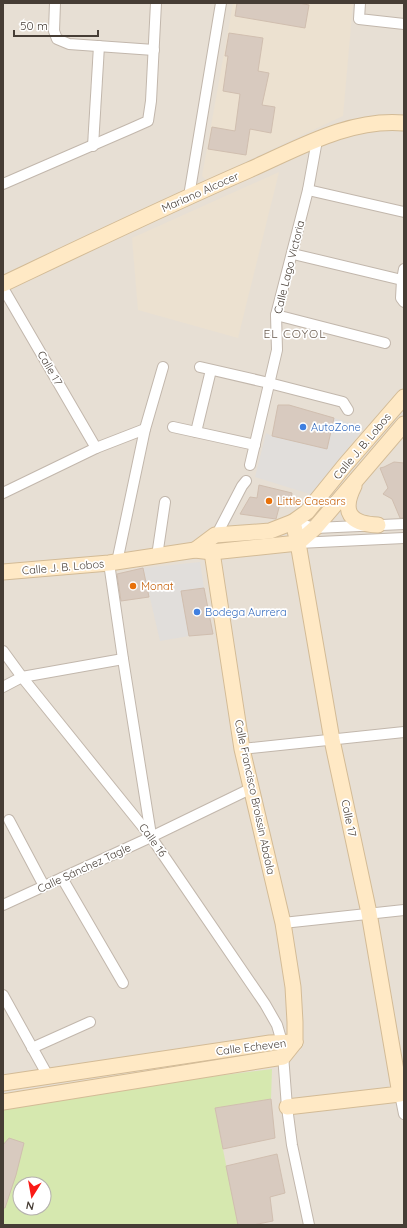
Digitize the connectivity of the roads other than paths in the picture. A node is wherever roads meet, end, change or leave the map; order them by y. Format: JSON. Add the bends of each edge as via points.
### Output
{"nodes":[{"id":1,"x":55,"y":3,"type":"edge"},
{"id":2,"x":156,"y":3,"type":"edge"},
{"id":3,"x":221,"y":3,"type":"edge"},
{"id":4,"x":360,"y":3,"type":"edge"},
{"id":5,"x":404,"y":24,"type":"edge"},
{"id":6,"x":99,"y":46,"type":"junction"},
{"id":7,"x":154,"y":50,"type":"junction"},
{"id":8,"x":404,"y":123,"type":"edge"},
{"id":9,"x":317,"y":140,"type":"junction"},
{"id":10,"x":93,"y":146,"type":"junction"},
{"id":11,"x":3,"y":184,"type":"edge"},
{"id":12,"x":308,"y":190,"type":"junction"},
{"id":13,"x":189,"y":196,"type":"junction"},
{"id":14,"x":404,"y":212,"type":"edge"},
{"id":15,"x":293,"y":254,"type":"junction"},
{"id":16,"x":404,"y":269,"type":"edge"},
{"id":17,"x":402,"y":280,"type":"junction"},
{"id":18,"x":3,"y":284,"type":"edge"},
{"id":19,"x":3,"y":288,"type":"edge"},
{"id":20,"x":404,"y":302,"type":"edge"},
{"id":21,"x":276,"y":315,"type":"junction"},
{"id":22,"x":384,"y":343,"type":"dead end"},
{"id":23,"x":163,"y":367,"type":"dead end"},
{"id":24,"x":200,"y":367,"type":"dead end"},
{"id":25,"x":211,"y":370,"type":"junction"},
{"id":26,"x":269,"y":383,"type":"junction"},
{"id":27,"x":404,"y":397,"type":"edge"},
{"id":28,"x":348,"y":410,"type":"dead end"},
{"id":29,"x":404,"y":424,"type":"edge"},
{"id":30,"x":173,"y":427,"type":"dead end"},
{"id":31,"x":145,"y":429,"type":"junction"},
{"id":32,"x":196,"y":432,"type":"junction"},
{"id":33,"x":255,"y":445,"type":"junction"},
{"id":34,"x":96,"y":448,"type":"junction"},
{"id":35,"x":250,"y":465,"type":"dead end"},
{"id":36,"x":359,"y":476,"type":"junction"},
{"id":37,"x":246,"y":481,"type":"dead end"},
{"id":38,"x":3,"y":493,"type":"edge"},
{"id":39,"x":165,"y":502,"type":"dead end"},
{"id":40,"x":293,"y":522,"type":"junction"},
{"id":41,"x":404,"y":524,"type":"edge"},
{"id":42,"x":378,"y":525,"type":"junction"},
{"id":43,"x":315,"y":528,"type":"junction"},
{"id":44,"x":215,"y":535,"type":"junction"},
{"id":45,"x":404,"y":540,"type":"edge"},
{"id":46,"x":298,"y":543,"type":"junction"},
{"id":47,"x":195,"y":550,"type":"junction"},
{"id":48,"x":212,"y":552,"type":"junction"},
{"id":49,"x":158,"y":556,"type":"junction"},
{"id":50,"x":113,"y":562,"type":"junction"},
{"id":51,"x":3,"y":572,"type":"edge"},
{"id":52,"x":3,"y":651,"type":"edge"},
{"id":53,"x":123,"y":659,"type":"junction"},
{"id":54,"x":22,"y":678,"type":"junction"},
{"id":55,"x":3,"y":687,"type":"edge"},
{"id":56,"x":404,"y":732,"type":"edge"},
{"id":57,"x":332,"y":740,"type":"junction"},
{"id":58,"x":242,"y":749,"type":"junction"},
{"id":59,"x":252,"y":788,"type":"junction"},
{"id":60,"x":9,"y":820,"type":"dead end"},
{"id":61,"x":152,"y":837,"type":"junction"},
{"id":62,"x":62,"y":878,"type":"junction"},
{"id":63,"x":44,"y":886,"type":"junction"},
{"id":64,"x":3,"y":905,"type":"edge"},
{"id":65,"x":404,"y":910,"type":"edge"},
{"id":66,"x":370,"y":913,"type":"junction"},
{"id":67,"x":283,"y":922,"type":"junction"},
{"id":68,"x":123,"y":983,"type":"dead end"},
{"id":69,"x":3,"y":995,"type":"edge"},
{"id":70,"x":90,"y":1022,"type":"dead end"},
{"id":71,"x":287,"y":1047,"type":"junction"},
{"id":72,"x":32,"y":1048,"type":"junction"},
{"id":73,"x":168,"y":1058,"type":"junction"},
{"id":74,"x":171,"y":1074,"type":"junction"},
{"id":75,"x":48,"y":1076,"type":"junction"},
{"id":76,"x":3,"y":1083,"type":"edge"},
{"id":77,"x":402,"y":1094,"type":"edge"},
{"id":78,"x":3,"y":1102,"type":"edge"},
{"id":79,"x":287,"y":1107,"type":"junction"},
{"id":80,"x":404,"y":1114,"type":"edge"},
{"id":81,"x":309,"y":1225,"type":"edge"}],
"edges":[{"from":1,"to":6,"type":"street","via":[[54,30],[57,39],[69,44]]},
{"from":2,"to":7,"type":"street"},
{"from":3,"to":13,"type":"street"},
{"from":4,"to":5,"type":"street","via":[[359,20]]},
{"from":6,"to":7,"type":"street"},
{"from":6,"to":10,"type":"street"},
{"from":7,"to":10,"type":"street","via":[[148,120]]},
{"from":8,"to":9,"type":"street","name":"Mariano Alcocer","via":[[369,124]]},
{"from":9,"to":12,"type":"street","name":"Calle Lago Victoria"},
{"from":9,"to":13,"type":"street","name":"Mariano Alcocer"},
{"from":10,"to":11,"type":"street"},
{"from":12,"to":14,"type":"street"},
{"from":12,"to":15,"type":"street","name":"Calle Lago Victoria"},
{"from":13,"to":18,"type":"street","name":"Mariano Alcocer"},
{"from":15,"to":17,"type":"street"},
{"from":15,"to":21,"type":"street","name":"Calle Lago Victoria"},
{"from":16,"to":17,"type":"street"},
{"from":17,"to":20,"type":"street","via":[[401,298]]},
{"from":19,"to":34,"type":"street","name":"Calle 17"},
{"from":21,"to":22,"type":"street"},
{"from":21,"to":26,"type":"street","name":"Calle Lago Victoria","via":[[277,350]]},
{"from":23,"to":31,"type":"street"},
{"from":24,"to":25,"type":"street"},
{"from":25,"to":26,"type":"street"},
{"from":25,"to":32,"type":"street"},
{"from":26,"to":28,"type":"street","via":[[343,402]]},
{"from":26,"to":33,"type":"street","name":"Calle Lago Victoria"},
{"from":27,"to":40,"type":"street","name":"Calle J. B. Lobos","via":[[307,512]]},
{"from":29,"to":36,"type":"street","name":"Calle J. B. Lobos"},
{"from":30,"to":32,"type":"street"},
{"from":31,"to":34,"type":"street"},
{"from":31,"to":50,"type":"street"},
{"from":32,"to":33,"type":"street"},
{"from":33,"to":35,"type":"street","name":"Calle Lago Victoria"},
{"from":34,"to":38,"type":"street"},
{"from":36,"to":42,"type":"street","via":[[348,501],[349,514],[360,522]]},
{"from":36,"to":43,"type":"street","name":"Calle J. B. Lobos"},
{"from":37,"to":44,"type":"street"},
{"from":39,"to":49,"type":"street"},
{"from":40,"to":43,"type":"street"},
{"from":40,"to":44,"type":"street","name":"Calle J. B. Lobos","via":[[270,531]]},
{"from":40,"to":46,"type":"street","name":"Calle 17"},
{"from":41,"to":42,"type":"street"},
{"from":42,"to":43,"type":"street"},
{"from":43,"to":46,"type":"street","name":"Calle J. B. Lobos"},
{"from":44,"to":47,"type":"street","name":"Calle J. B. Lobos"},
{"from":44,"to":48,"type":"street"},
{"from":45,"to":46,"type":"street"},
{"from":46,"to":48,"type":"street","name":"Calle J. B. Lobos"},
{"from":46,"to":57,"type":"street","name":"Calle 17"},
{"from":47,"to":48,"type":"street","name":"Calle J. B. Lobos"},
{"from":47,"to":49,"type":"street","name":"Calle J. B. Lobos"},
{"from":48,"to":58,"type":"street","name":"Calle Francisco Broissin Abdala"},
{"from":49,"to":50,"type":"street","name":"Calle J. B. Lobos"},
{"from":50,"to":51,"type":"street","name":"Calle J. B. Lobos"},
{"from":50,"to":53,"type":"street"},
{"from":52,"to":54,"type":"street","name":"Calle 16"},
{"from":53,"to":54,"type":"street"},
{"from":53,"to":61,"type":"street"},
{"from":54,"to":55,"type":"street"},
{"from":54,"to":61,"type":"street","name":"Calle 16"},
{"from":56,"to":57,"type":"street"},
{"from":57,"to":58,"type":"street"},
{"from":57,"to":66,"type":"street","name":"Calle 17"},
{"from":58,"to":59,"type":"street","name":"Calle Francisco Broissin Abdala"},
{"from":59,"to":61,"type":"street","name":"Calle Sánchez Tagle"},
{"from":59,"to":67,"type":"street","name":"Calle Francisco Broissin Abdala"},
{"from":60,"to":63,"type":"street"},
{"from":61,"to":62,"type":"street","name":"Calle Sánchez Tagle"},
{"from":61,"to":71,"type":"street","name":"Calle 16","via":[[265,1004]]},
{"from":62,"to":63,"type":"street","name":"Calle Sánchez Tagle"},
{"from":62,"to":68,"type":"street"},
{"from":63,"to":64,"type":"street","name":"Calle Sánchez Tagle"},
{"from":65,"to":66,"type":"street"},
{"from":66,"to":67,"type":"street"},
{"from":66,"to":77,"type":"street","name":"Calle 17"},
{"from":67,"to":71,"type":"street","name":"Calle Francisco Broissin Abdala","via":[[293,987],[295,1022]]},
{"from":69,"to":72,"type":"street"},
{"from":70,"to":72,"type":"street"},
{"from":71,"to":73,"type":"street","name":"Calle Echeven"},
{"from":71,"to":74,"type":"street","name":"Calle Echeven"},
{"from":71,"to":79,"type":"street","name":"Calle Francisco Broissin Abdala"},
{"from":72,"to":75,"type":"street"},
{"from":73,"to":74,"type":"street"},
{"from":73,"to":75,"type":"street","name":"Calle Echeven"},
{"from":74,"to":78,"type":"street","name":"Calle Echeven"},
{"from":75,"to":76,"type":"street","name":"Calle Echeven"},
{"from":77,"to":79,"type":"street"},
{"from":77,"to":80,"type":"street","name":"Calle 17"},
{"from":79,"to":81,"type":"street","name":"Calle Francisco Broissin Abdala","via":[[292,1145]]}]}
